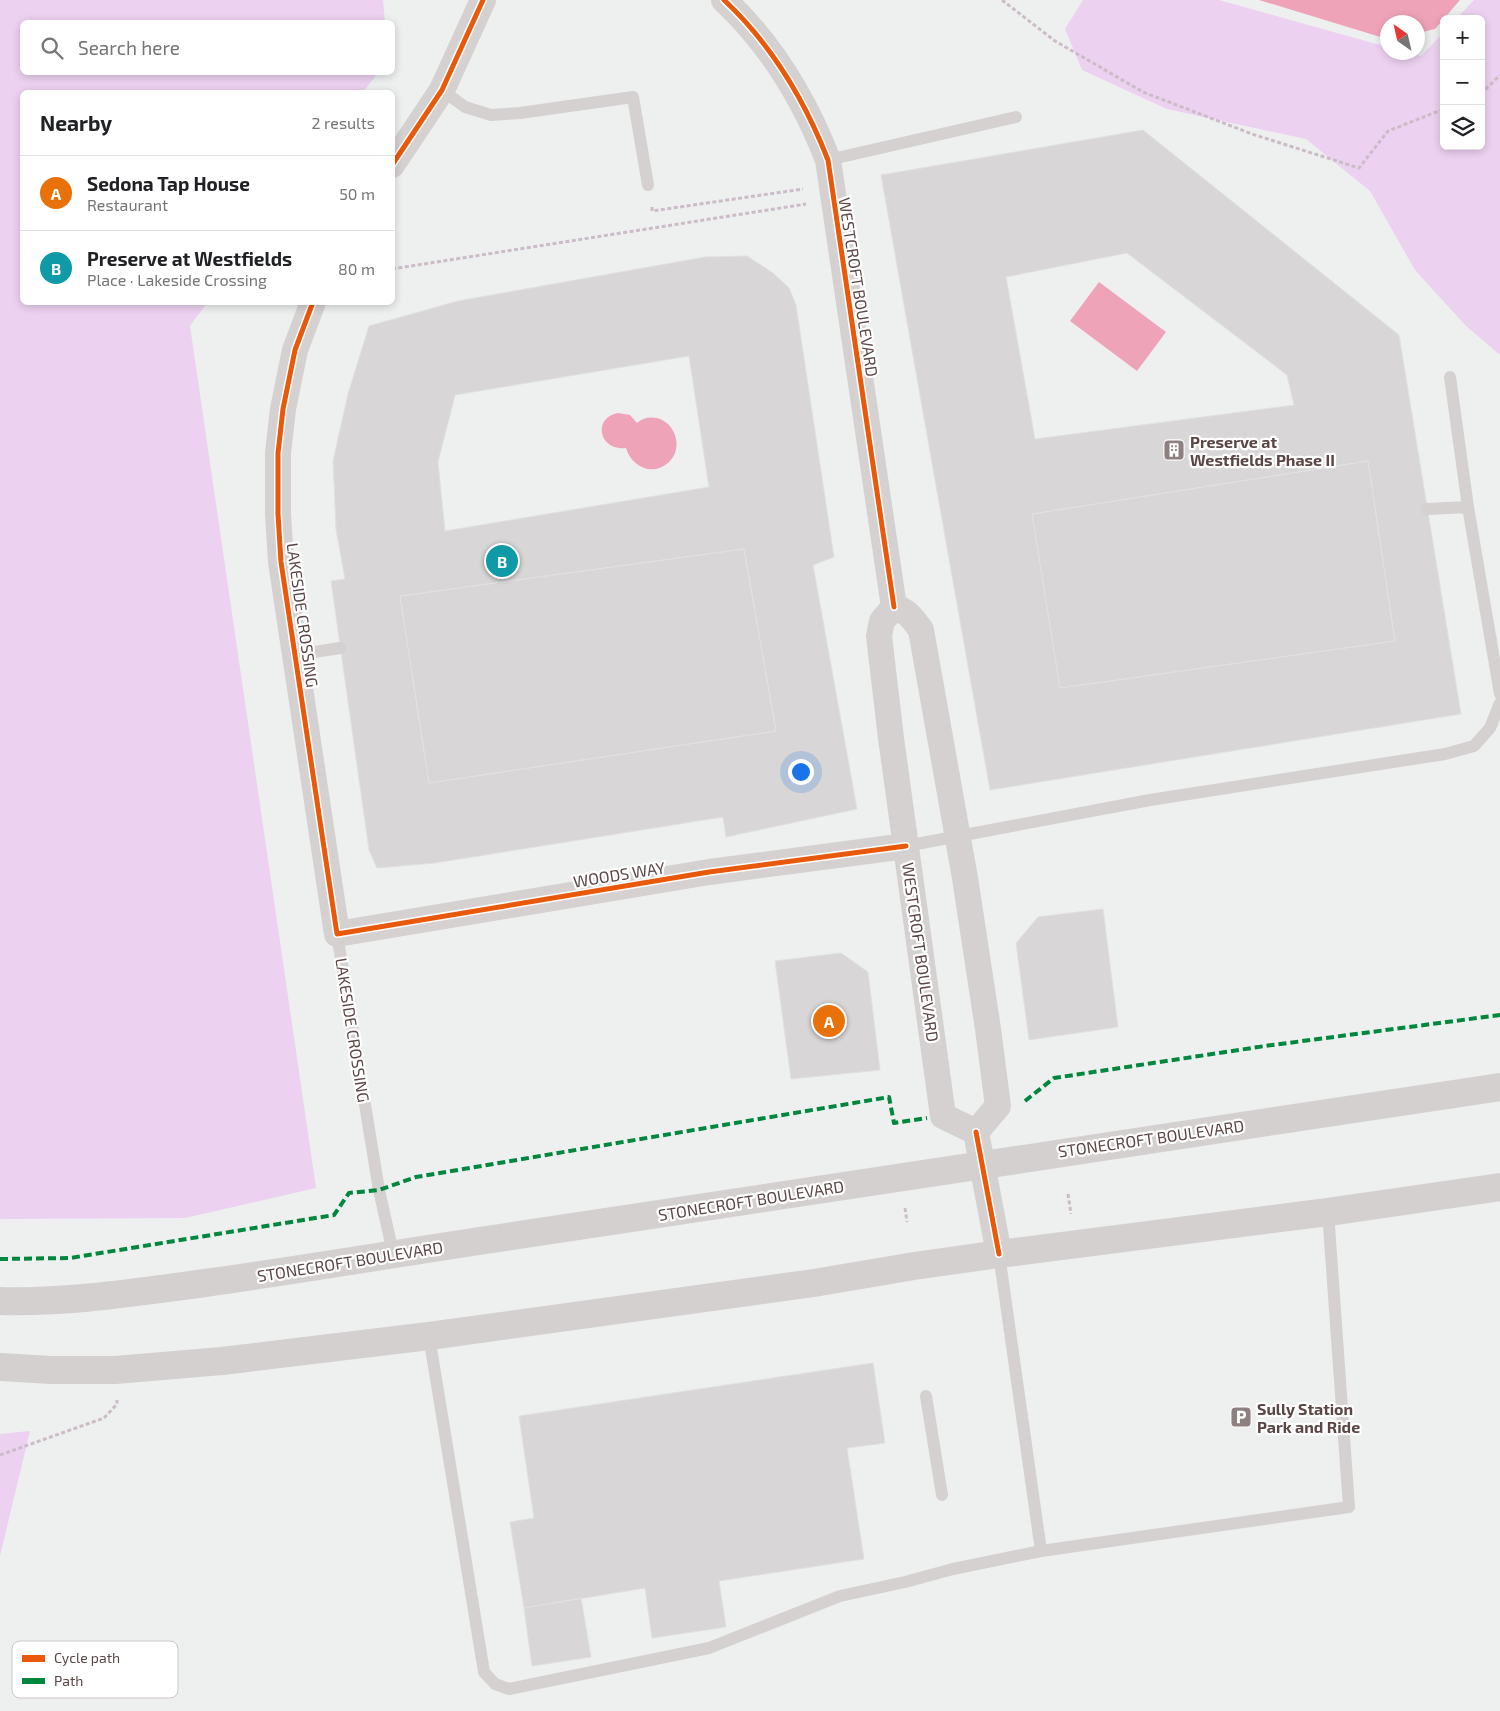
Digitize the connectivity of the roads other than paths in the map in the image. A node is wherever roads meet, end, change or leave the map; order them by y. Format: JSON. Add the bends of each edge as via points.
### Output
{"nodes":[{"id":1,"x":483,"y":0,"type":"edge"},
{"id":2,"x":724,"y":0,"type":"edge"},
{"id":3,"x":442,"y":90,"type":"junction"},
{"id":4,"x":1016,"y":118,"type":"dead end"},
{"id":5,"x":395,"y":160,"type":"edge"},
{"id":6,"x":831,"y":182,"type":"junction"},
{"id":7,"x":648,"y":184,"type":"road end"},
{"id":8,"x":312,"y":305,"type":"edge"},
{"id":9,"x":1450,"y":377,"type":"dead end"},
{"id":10,"x":1468,"y":507,"type":"junction"},
{"id":11,"x":1427,"y":509,"type":"dead end"},
{"id":12,"x":894,"y":607,"type":"junction"},
{"id":13,"x":340,"y":648,"type":"dead end"},
{"id":14,"x":295,"y":655,"type":"junction"},
{"id":15,"x":1500,"y":694,"type":"edge"},
{"id":16,"x":1500,"y":703,"type":"edge"},
{"id":17,"x":957,"y":837,"type":"junction"},
{"id":18,"x":906,"y":846,"type":"junction"},
{"id":19,"x":337,"y":934,"type":"junction"},
{"id":20,"x":1500,"y":1087,"type":"edge"},
{"id":21,"x":976,"y":1132,"type":"junction"},
{"id":22,"x":982,"y":1164,"type":"junction"},
{"id":23,"x":1500,"y":1187,"type":"edge"},
{"id":24,"x":1328,"y":1212,"type":"junction"},
{"id":25,"x":393,"y":1254,"type":"junction"},
{"id":26,"x":999,"y":1254,"type":"junction"},
{"id":27,"x":0,"y":1301,"type":"edge"},
{"id":28,"x":429,"y":1336,"type":"junction"},
{"id":29,"x":0,"y":1367,"type":"edge"},
{"id":30,"x":926,"y":1396,"type":"dead end"},
{"id":31,"x":942,"y":1495,"type":"dead end"},
{"id":32,"x":1041,"y":1551,"type":"junction"}],
"edges":[{"from":1,"to":3,"type":"street"},
{"from":2,"to":6,"type":"street","name":"WESTCROFT BOULEVARD","via":[[758,37],[799,96],[815,127]]},
{"from":3,"to":5,"type":"street"},
{"from":3,"to":7,"type":"lane","via":[[465,107],[491,115],[633,97]]},
{"from":4,"to":6,"type":"lane"},
{"from":6,"to":12,"type":"street","name":"WESTCROFT BOULEVARD"},
{"from":8,"to":14,"type":"street","name":"LAKESIDE CROSSING","via":[[295,350],[278,453],[282,562]]},
{"from":9,"to":10,"type":"lane"},
{"from":10,"to":11,"type":"lane"},
{"from":10,"to":15,"type":"lane"},
{"from":12,"to":17,"type":"street","via":[[902,609],[921,630]]},
{"from":12,"to":18,"type":"street","name":"WESTCROFT BOULEVARD","via":[[882,621],[879,636]]},
{"from":13,"to":14,"type":"lane"},
{"from":14,"to":19,"type":"street","name":"LAKESIDE CROSSING"},
{"from":16,"to":17,"type":"lane","via":[[1490,728],[1474,746],[1445,754],[1150,800]]},
{"from":17,"to":18,"type":"lane"},
{"from":17,"to":21,"type":"street","via":[[998,1106]]},
{"from":18,"to":19,"type":"street","name":"WOODS WAY","via":[[709,872]]},
{"from":18,"to":21,"type":"street","name":"WESTCROFT BOULEVARD","via":[[943,1116]]},
{"from":19,"to":25,"type":"lane","name":"LAKESIDE CROSSING"},
{"from":20,"to":22,"type":"main road","name":"STONECROFT BOULEVARD"},
{"from":21,"to":22,"type":"street"},
{"from":22,"to":25,"type":"main road","name":"STONECROFT BOULEVARD"},
{"from":22,"to":26,"type":"street"},
{"from":23,"to":24,"type":"main road"},
{"from":24,"to":26,"type":"main road"},
{"from":24,"to":32,"type":"lane","via":[[1349,1507]]},
{"from":25,"to":27,"type":"main road","name":"STONECROFT BOULEVARD","via":[[110,1296]]},
{"from":26,"to":28,"type":"main road"},
{"from":26,"to":32,"type":"lane"},
{"from":28,"to":29,"type":"main road","via":[[222,1361],[115,1370]]},
{"from":28,"to":32,"type":"lane","via":[[484,1672],[495,1684],[509,1688],[709,1648],[840,1596]]},
{"from":30,"to":31,"type":"lane"}]}
